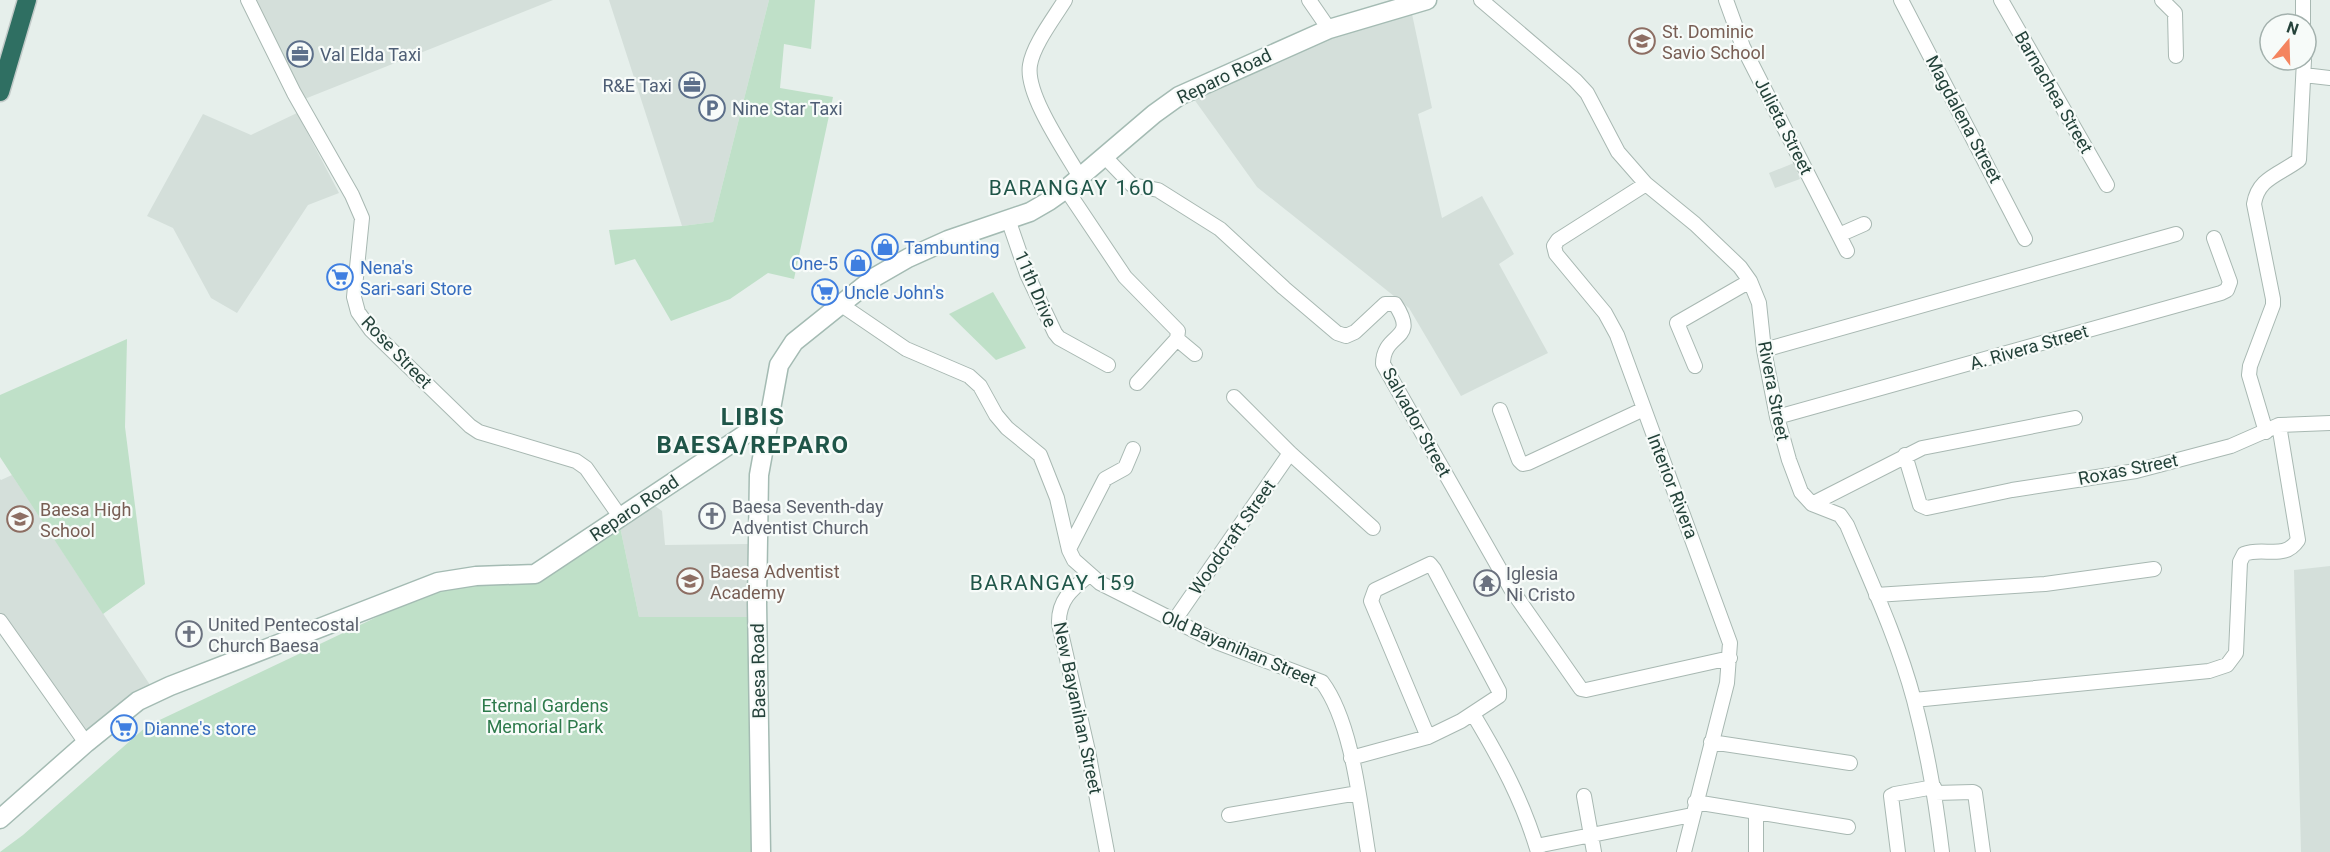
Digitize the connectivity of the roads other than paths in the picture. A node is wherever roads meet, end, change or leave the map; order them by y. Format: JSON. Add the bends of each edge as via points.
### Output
{"nodes":[{"id":1,"x":13,"y":0,"type":"edge"},
{"id":2,"x":27,"y":0,"type":"edge"},
{"id":3,"x":37,"y":0,"type":"edge"},
{"id":4,"x":248,"y":0,"type":"edge"},
{"id":5,"x":1065,"y":0,"type":"edge"},
{"id":6,"x":1309,"y":0,"type":"edge"},
{"id":7,"x":1481,"y":0,"type":"edge"},
{"id":8,"x":1726,"y":0,"type":"edge"},
{"id":9,"x":1901,"y":0,"type":"edge"},
{"id":10,"x":2001,"y":0,"type":"edge"},
{"id":11,"x":2162,"y":0,"type":"edge"},
{"id":12,"x":1423,"y":1,"type":"edge"},
{"id":13,"x":1329,"y":29,"type":"junction"},
{"id":14,"x":2176,"y":56,"type":"dead end"},
{"id":15,"x":10,"y":59,"type":"junction"},
{"id":16,"x":2304,"y":75,"type":"joint"},
{"id":17,"x":2330,"y":78,"type":"edge"},
{"id":18,"x":0,"y":92,"type":"edge"},
{"id":19,"x":1105,"y":157,"type":"junction"},
{"id":20,"x":1073,"y":183,"type":"junction"},
{"id":21,"x":1646,"y":184,"type":"junction"},
{"id":22,"x":2107,"y":185,"type":"dead end"},
{"id":23,"x":1008,"y":219,"type":"junction"},
{"id":24,"x":1864,"y":224,"type":"dead end"},
{"id":25,"x":2176,"y":234,"type":"dead end"},
{"id":26,"x":1839,"y":235,"type":"junction"},
{"id":27,"x":2214,"y":238,"type":"dead end"},
{"id":28,"x":2025,"y":239,"type":"dead end"},
{"id":29,"x":1846,"y":251,"type":"dead end"},
{"id":30,"x":1750,"y":281,"type":"junction"},
{"id":31,"x":840,"y":304,"type":"junction"},
{"id":32,"x":1178,"y":337,"type":"junction"},
{"id":33,"x":1764,"y":350,"type":"junction"},
{"id":34,"x":1195,"y":354,"type":"dead end"},
{"id":35,"x":1108,"y":365,"type":"dead end"},
{"id":36,"x":1695,"y":366,"type":"dead end"},
{"id":37,"x":1137,"y":383,"type":"dead end"},
{"id":38,"x":1234,"y":397,"type":"dead end"},
{"id":39,"x":1644,"y":409,"type":"junction"},
{"id":40,"x":1500,"y":410,"type":"dead end"},
{"id":41,"x":1777,"y":417,"type":"junction"},
{"id":42,"x":2075,"y":418,"type":"dead end"},
{"id":43,"x":768,"y":419,"type":"junction"},
{"id":44,"x":2330,"y":423,"type":"edge"},
{"id":45,"x":2279,"y":425,"type":"junction"},
{"id":46,"x":2266,"y":432,"type":"junction"},
{"id":47,"x":1133,"y":449,"type":"dead end"},
{"id":48,"x":1290,"y":453,"type":"junction"},
{"id":49,"x":1905,"y":455,"type":"junction"},
{"id":50,"x":1812,"y":504,"type":"junction"},
{"id":51,"x":621,"y":518,"type":"junction"},
{"id":52,"x":1374,"y":528,"type":"dead end"},
{"id":53,"x":1070,"y":547,"type":"junction"},
{"id":54,"x":2154,"y":569,"type":"dead end"},
{"id":55,"x":1089,"y":574,"type":"junction"},
{"id":56,"x":1876,"y":595,"type":"junction"},
{"id":57,"x":0,"y":621,"type":"edge"},
{"id":58,"x":1174,"y":621,"type":"junction"},
{"id":59,"x":1730,"y":658,"type":"junction"},
{"id":60,"x":1914,"y":700,"type":"junction"},
{"id":61,"x":1473,"y":714,"type":"junction"},
{"id":62,"x":1428,"y":737,"type":"junction"},
{"id":63,"x":86,"y":742,"type":"junction"},
{"id":64,"x":1711,"y":742,"type":"junction"},
{"id":65,"x":1351,"y":758,"type":"junction"},
{"id":66,"x":1850,"y":763,"type":"dead end"},
{"id":67,"x":1934,"y":790,"type":"junction"},
{"id":68,"x":1359,"y":793,"type":"junction"},
{"id":69,"x":1584,"y":796,"type":"dead end"},
{"id":70,"x":1694,"y":808,"type":"junction"},
{"id":71,"x":1756,"y":813,"type":"junction"},
{"id":72,"x":1229,"y":815,"type":"dead end"},
{"id":73,"x":0,"y":819,"type":"edge"},
{"id":74,"x":1848,"y":827,"type":"dead end"},
{"id":75,"x":1592,"y":834,"type":"junction"},
{"id":76,"x":1537,"y":849,"type":"edge"},
{"id":77,"x":761,"y":852,"type":"edge"},
{"id":78,"x":1107,"y":852,"type":"edge"},
{"id":79,"x":1368,"y":852,"type":"edge"},
{"id":80,"x":1594,"y":852,"type":"edge"},
{"id":81,"x":1684,"y":852,"type":"edge"},
{"id":82,"x":1756,"y":852,"type":"edge"},
{"id":83,"x":1898,"y":852,"type":"edge"},
{"id":84,"x":1942,"y":852,"type":"edge"},
{"id":85,"x":1983,"y":852,"type":"edge"}],
"edges":[{"from":1,"to":15,"type":"highway"},
{"from":2,"to":15,"type":"highway"},
{"from":3,"to":15,"type":"highway"},
{"from":4,"to":51,"type":"street","name":"Rose Street","via":[[362,218],[354,297],[358,312],[371,330],[470,426],[576,461],[586,468]]},
{"from":5,"to":20,"type":"street","via":[[1035,51],[1030,82]]},
{"from":6,"to":13,"type":"street"},
{"from":7,"to":21,"type":"street","name":"Rivera Street","via":[[1587,93],[1618,152]]},
{"from":8,"to":26,"type":"street","name":"Julieta Street","via":[[1743,47]]},
{"from":9,"to":28,"type":"street","name":"Magdalena Street"},
{"from":10,"to":22,"type":"street","name":"Barnachea Street"},
{"from":11,"to":14,"type":"street","via":[[2175,13]]},
{"from":12,"to":13,"type":"main road","name":"Reparo Road"},
{"from":13,"to":19,"type":"main road","name":"Reparo Road","via":[[1179,96]]},
{"from":15,"to":18,"type":"highway"},
{"from":16,"to":17,"type":"street"},
{"from":16,"to":46,"type":"street","via":[[2299,160],[2261,183],[2254,204],[2273,298],[2249,375]]},
{"from":19,"to":20,"type":"main road","name":"Reparo Road"},
{"from":19,"to":59,"type":"street","name":"Salvador Street","via":[[1132,185],[1158,190],[1221,229],[1337,333],[1346,336],[1355,332],[1385,304],[1395,304],[1405,324],[1387,347],[1383,364],[1511,589],[1581,689]]},
{"from":20,"to":23,"type":"main road","name":"Reparo Road","via":[[1030,212]]},
{"from":20,"to":32,"type":"street","via":[[1125,277],[1175,327]]},
{"from":21,"to":30,"type":"street","name":"Rivera Street","via":[[1695,224]]},
{"from":21,"to":39,"type":"street","name":"Interior Rivera","via":[[1554,246],[1556,254],[1605,313]]},
{"from":23,"to":31,"type":"main road","name":"Reparo Road","via":[[908,258]]},
{"from":23,"to":35,"type":"street","name":"11th Drive","via":[[1027,274],[1055,333]]},
{"from":24,"to":26,"type":"street"},
{"from":25,"to":33,"type":"street"},
{"from":26,"to":29,"type":"street","name":"Julieta Street"},
{"from":27,"to":41,"type":"street","name":"A. Rivera Street","via":[[2230,282],[2222,293]]},
{"from":30,"to":33,"type":"street","name":"Rivera Street","via":[[1759,303]]},
{"from":30,"to":36,"type":"street","via":[[1677,323]]},
{"from":31,"to":43,"type":"main road","name":"Reparo Road","via":[[785,353]]},
{"from":31,"to":53,"type":"street","name":"Old Bayanihan Street","via":[[906,349],[969,376],[980,386],[1007,428],[1040,455]]},
{"from":32,"to":34,"type":"street"},
{"from":32,"to":37,"type":"street"},
{"from":33,"to":41,"type":"street","name":"Rivera Street"},
{"from":38,"to":48,"type":"street"},
{"from":39,"to":40,"type":"street","via":[[1523,464]]},
{"from":39,"to":59,"type":"street","name":"Interior Rivera","via":[[1726,629]]},
{"from":41,"to":50,"type":"street","name":"Rivera Street","via":[[1801,492]]},
{"from":42,"to":49,"type":"street","via":[[1941,443]]},
{"from":43,"to":51,"type":"main road","name":"Reparo Road"},
{"from":43,"to":77,"type":"main road","name":"Baesa Road","via":[[758,498]]},
{"from":44,"to":45,"type":"street","name":"Roxas Street"},
{"from":45,"to":46,"type":"street","name":"Roxas Street"},
{"from":45,"to":60,"type":"street","via":[[2298,540],[2284,552],[2244,554],[2240,562],[2236,653],[2227,665],[2209,671]]},
{"from":46,"to":49,"type":"street","name":"Roxas Street","via":[[2231,446],[2136,471],[1927,508],[1920,504]]},
{"from":47,"to":53,"type":"street","via":[[1125,468],[1105,479]]},
{"from":48,"to":52,"type":"street"},
{"from":48,"to":58,"type":"street","name":"Woodcraft Street"},
{"from":49,"to":50,"type":"street"},
{"from":50,"to":56,"type":"street","via":[[1840,515]]},
{"from":51,"to":63,"type":"main road","name":"Reparo Road","via":[[535,574],[438,582],[170,686],[138,701]]},
{"from":53,"to":55,"type":"street","name":"Old Bayanihan Street","via":[[1074,560]]},
{"from":54,"to":56,"type":"street","via":[[2045,584]]},
{"from":55,"to":58,"type":"street","name":"Old Bayanihan Street"},
{"from":55,"to":78,"type":"street","name":"New Bayanihan Street","via":[[1063,601],[1059,624]]},
{"from":56,"to":60,"type":"street"},
{"from":57,"to":63,"type":"street"},
{"from":58,"to":65,"type":"street","name":"Old Bayanihan Street","via":[[1219,643],[1322,682],[1331,694]]},
{"from":59,"to":64,"type":"street","name":"Interior Rivera"},
{"from":60,"to":67,"type":"street"},
{"from":61,"to":62,"type":"street"},
{"from":61,"to":62,"type":"street","via":[[1499,696],[1499,691],[1430,564],[1375,590],[1371,601]]},
{"from":61,"to":76,"type":"street","via":[[1524,807]]},
{"from":62,"to":65,"type":"street"},
{"from":63,"to":73,"type":"main road","name":"Reparo Road"},
{"from":64,"to":66,"type":"street"},
{"from":64,"to":70,"type":"street","name":"Interior Rivera"},
{"from":65,"to":68,"type":"street","name":"Old Bayanihan Street"},
{"from":67,"to":83,"type":"street","via":[[1892,796]]},
{"from":67,"to":84,"type":"street"},
{"from":67,"to":85,"type":"street","via":[[1975,793]]},
{"from":68,"to":72,"type":"street"},
{"from":68,"to":79,"type":"street","name":"Old Bayanihan Street"},
{"from":69,"to":75,"type":"street"},
{"from":70,"to":71,"type":"street"},
{"from":70,"to":75,"type":"street"},
{"from":70,"to":81,"type":"street","name":"Interior Rivera"},
{"from":71,"to":74,"type":"street"},
{"from":71,"to":82,"type":"street"},
{"from":75,"to":76,"type":"street"},
{"from":75,"to":80,"type":"street"}]}
